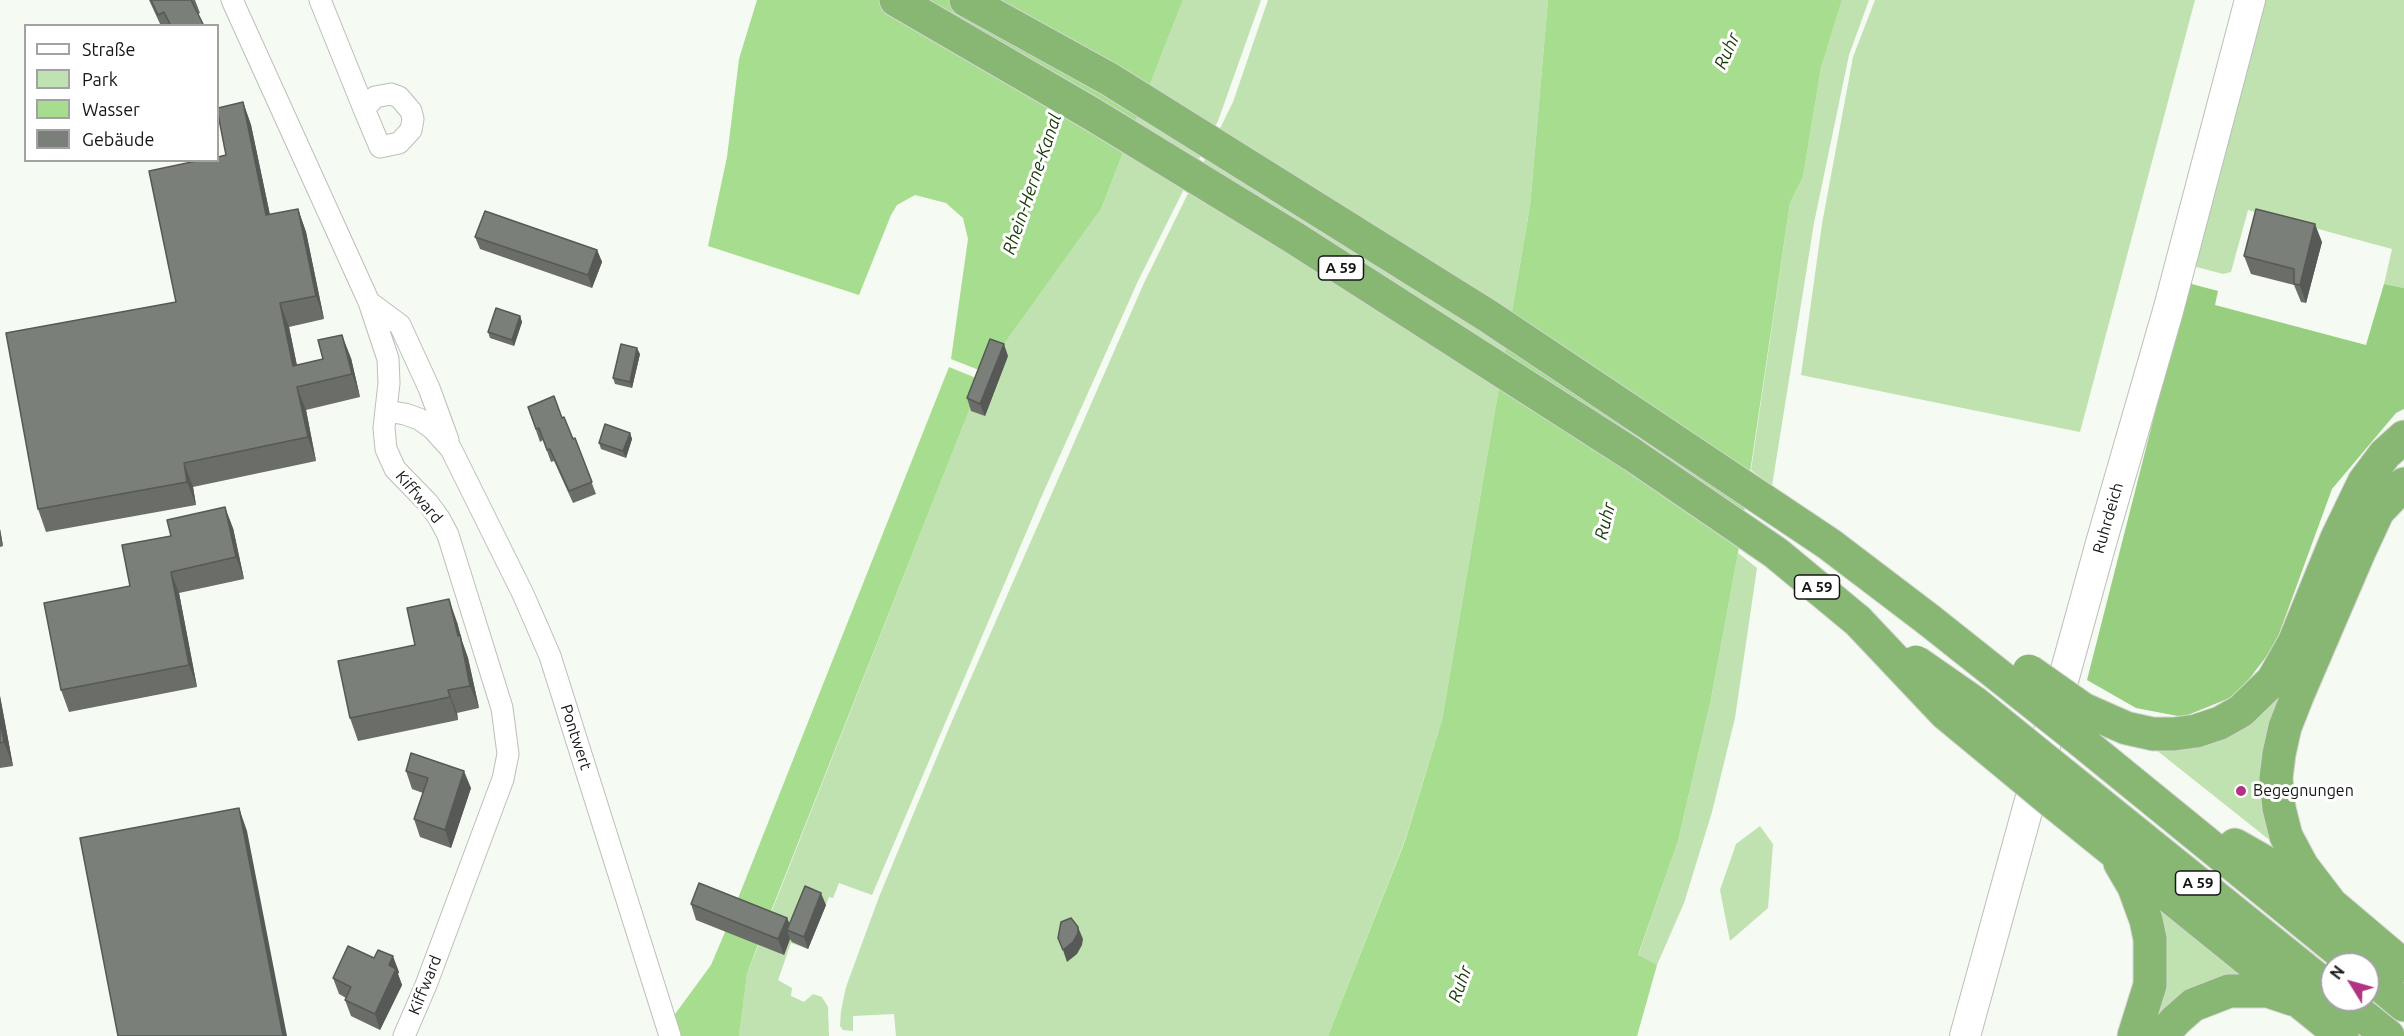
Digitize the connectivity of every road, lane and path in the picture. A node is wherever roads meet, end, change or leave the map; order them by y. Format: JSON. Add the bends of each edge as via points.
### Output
{"nodes":[{"id":1,"x":232,"y":0,"type":"edge"},
{"id":2,"x":320,"y":0,"type":"edge"},
{"id":3,"x":896,"y":0,"type":"edge"},
{"id":4,"x":966,"y":0,"type":"edge"},
{"id":5,"x":2250,"y":0,"type":"edge"},
{"id":6,"x":364,"y":109,"type":"dead end"},
{"id":7,"x":369,"y":302,"type":"junction"},
{"id":8,"x":386,"y":411,"type":"junction"},
{"id":9,"x":2404,"y":437,"type":"edge"},
{"id":10,"x":451,"y":449,"type":"junction"},
{"id":11,"x":2404,"y":484,"type":"edge"},
{"id":12,"x":2079,"y":723,"type":"junction"},
{"id":13,"x":2059,"y":789,"type":"junction"},
{"id":14,"x":2151,"y":795,"type":"junction"},
{"id":15,"x":2113,"y":851,"type":"junction"},
{"id":16,"x":2331,"y":904,"type":"junction"},
{"id":17,"x":2341,"y":952,"type":"edge"},
{"id":18,"x":2404,"y":966,"type":"edge"},
{"id":19,"x":2380,"y":985,"type":"edge"},
{"id":20,"x":2317,"y":997,"type":"edge"},
{"id":21,"x":2401,"y":1002,"type":"edge"},
{"id":22,"x":2358,"y":1012,"type":"edge"},
{"id":23,"x":2386,"y":1035,"type":"edge"},
{"id":24,"x":404,"y":1036,"type":"edge"},
{"id":25,"x":670,"y":1036,"type":"edge"},
{"id":26,"x":1965,"y":1036,"type":"edge"},
{"id":27,"x":2134,"y":1036,"type":"edge"},
{"id":28,"x":2161,"y":1036,"type":"edge"},
{"id":29,"x":2342,"y":1036,"type":"edge"}],
"edges":[{"from":1,"to":7,"type":"street","name":"Kiffward"},
{"from":2,"to":6,"type":"street"},
{"from":3,"to":13,"type":"highway","number":"A 59","bridge":true,"via":[[1273,225],[1633,455],[1776,553],[1858,621],[1945,713]]},
{"from":4,"to":12,"type":"highway","number":"A 59","bridge":true,"via":[[1109,79],[1488,316],[1829,544],[1929,620]]},
{"from":5,"to":26,"type":"main road","name":"Ruhrdeich","via":[[2168,311]]},
{"from":7,"to":8,"type":"street","name":"Kiffward","via":[[388,359]]},
{"from":7,"to":10,"type":"street","name":"Pontwert","via":[[400,325]]},
{"from":8,"to":10,"type":"street","name":"Pontwert","via":[[418,418]]},
{"from":8,"to":24,"type":"street","name":"Kiffward","via":[[386,449],[395,469],[428,503],[448,535],[502,708],[508,754],[493,807]]},
{"from":9,"to":12,"type":"highway","via":[[2364,482],[2294,643],[2273,680],[2241,711],[2212,726],[2174,734]]},
{"from":10,"to":25,"type":"street","name":"Pontwert","via":[[550,656]]},
{"from":11,"to":16,"type":"highway","via":[[2378,512],[2368,532],[2298,694],[2279,754],[2276,778],[2286,836],[2302,866]]},
{"from":12,"to":14,"type":"highway","number":"A 59"},
{"from":13,"to":15,"type":"highway"},
{"from":13,"to":20,"type":"highway","number":"A 59"},
{"from":14,"to":16,"type":"highway"},
{"from":14,"to":17,"type":"highway","number":"A 59"},
{"from":15,"to":20,"type":"highway"},
{"from":15,"to":27,"type":"highway","via":[[2134,887],[2150,939],[2150,985]]},
{"from":16,"to":18,"type":"highway"},
{"from":19,"to":21,"type":"highway"},
{"from":20,"to":28,"type":"highway","via":[[2229,991],[2193,1005]]},
{"from":20,"to":29,"type":"highway"},
{"from":22,"to":23,"type":"highway"}]}
